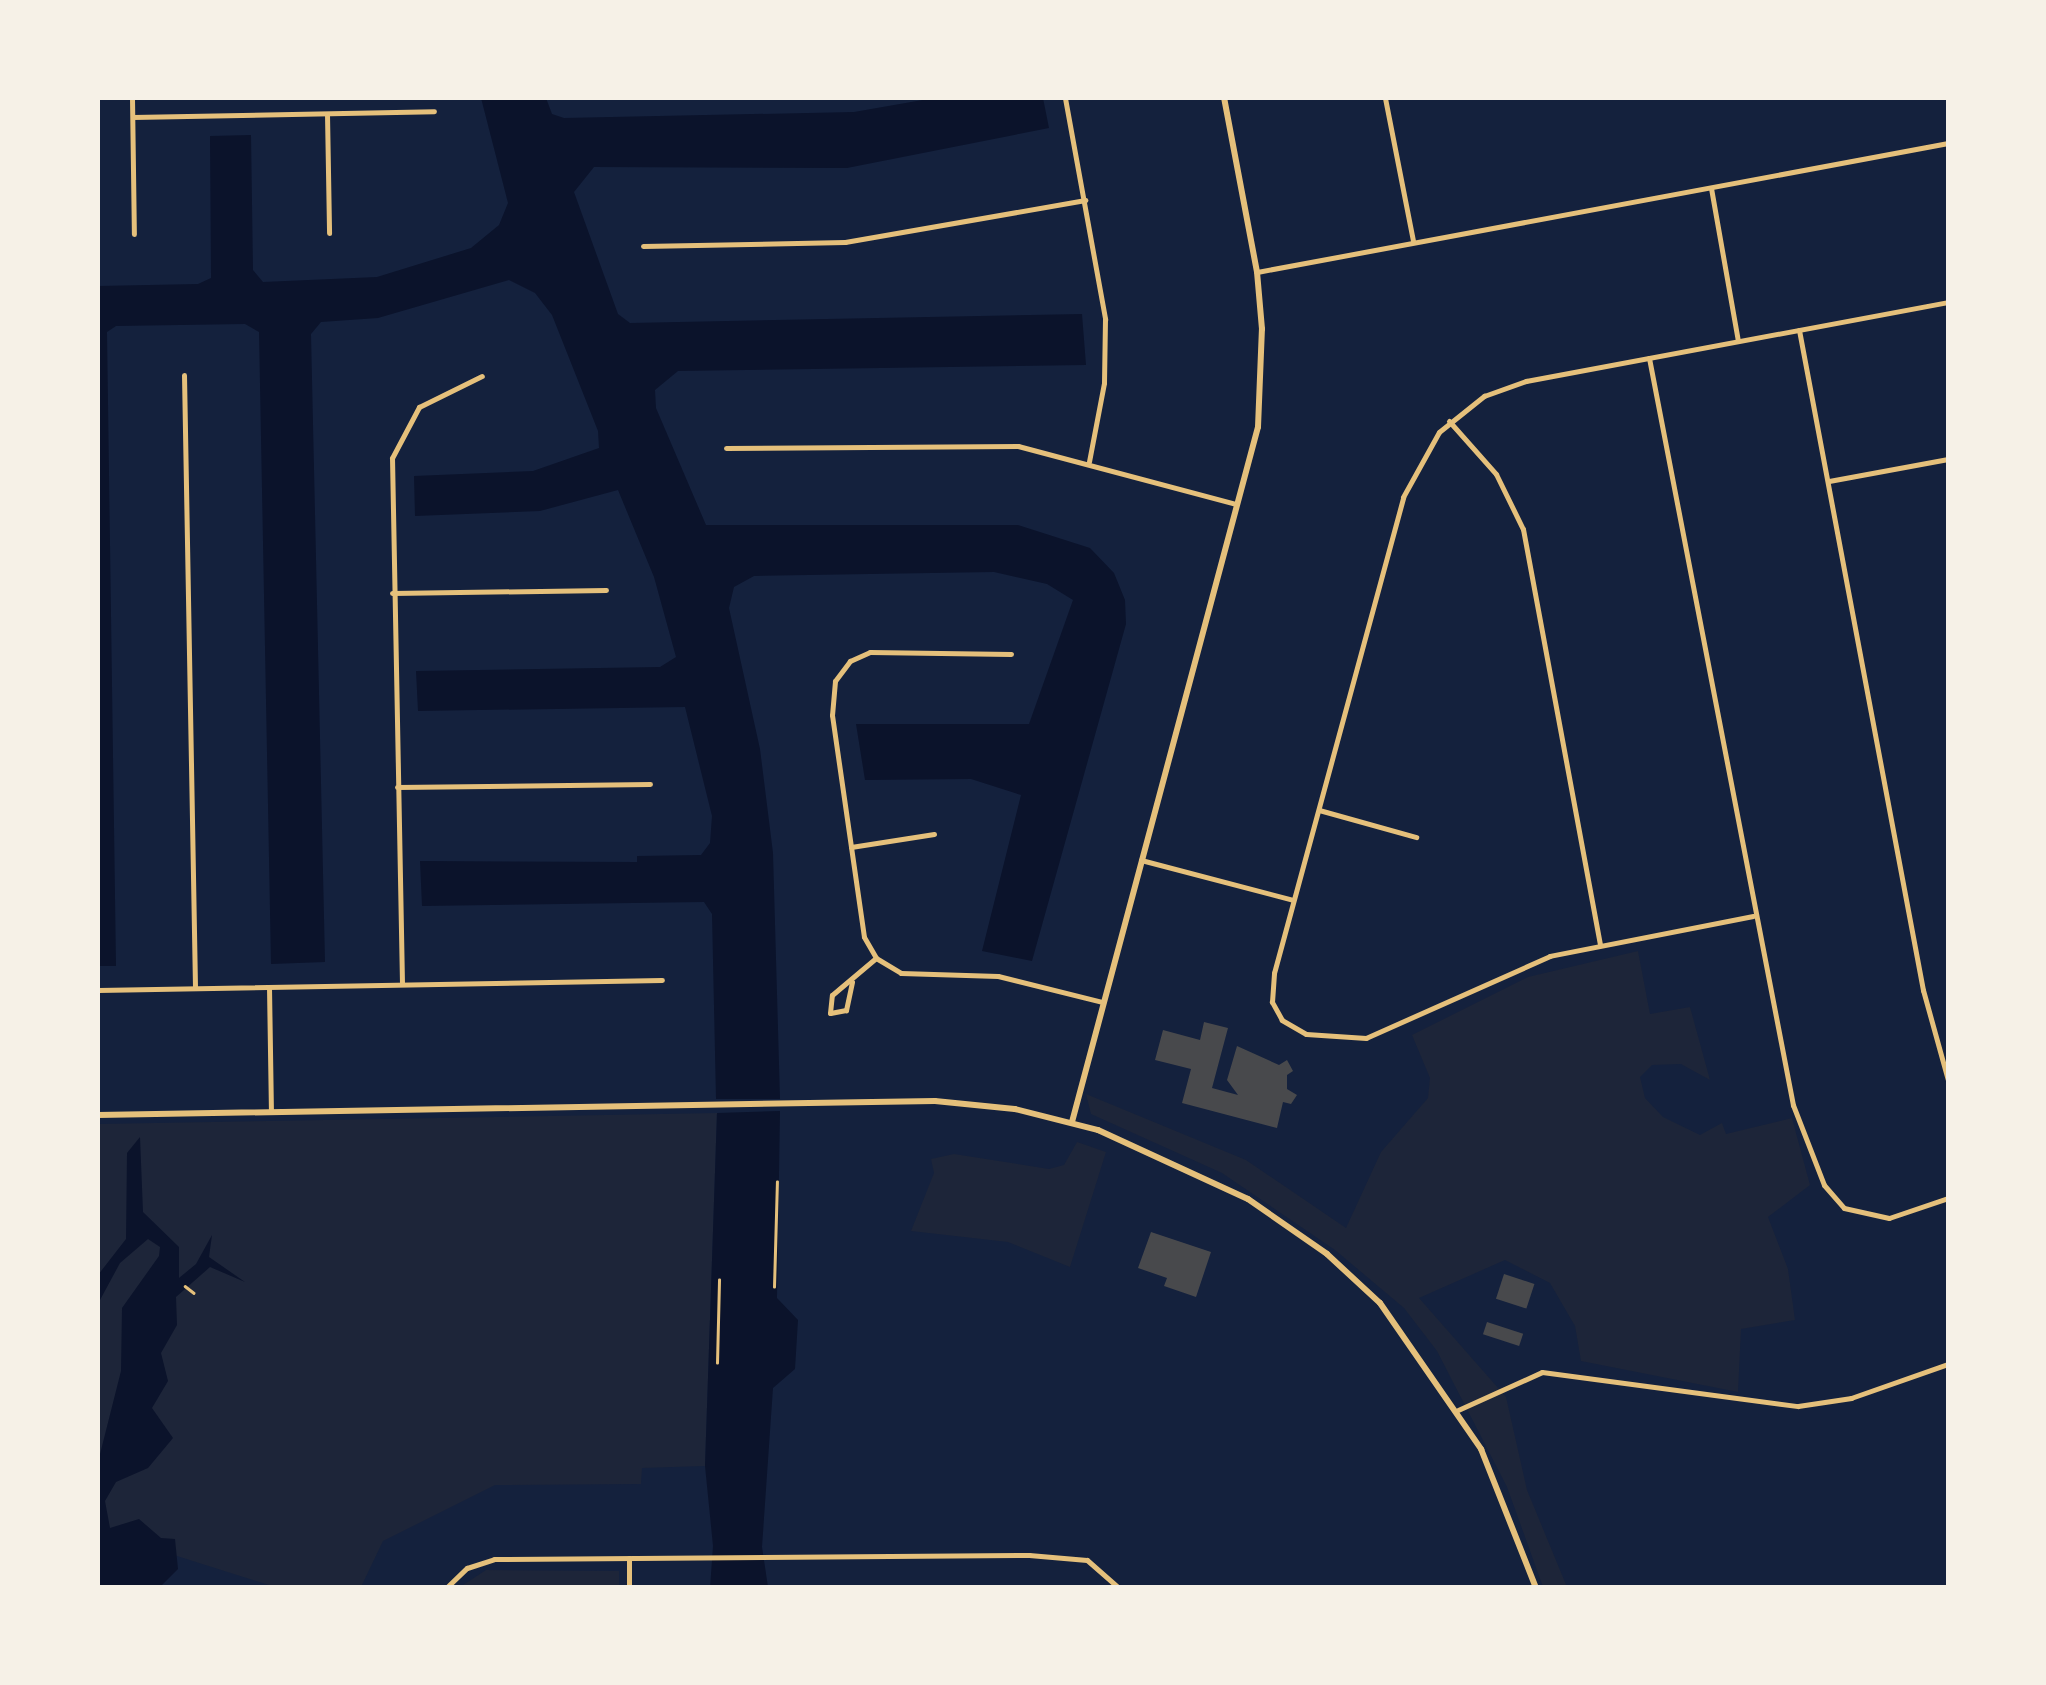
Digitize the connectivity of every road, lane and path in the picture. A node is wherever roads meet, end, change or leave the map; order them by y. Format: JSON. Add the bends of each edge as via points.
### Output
{"nodes":[{"id":1,"x":132,"y":98,"type":"edge"},
{"id":2,"x":1066,"y":98,"type":"edge"},
{"id":3,"x":1224,"y":98,"type":"edge"},
{"id":4,"x":1385,"y":98,"type":"edge"},
{"id":5,"x":434,"y":111,"type":"dead end"},
{"id":6,"x":327,"y":114,"type":"junction"},
{"id":7,"x":133,"y":117,"type":"junction"},
{"id":8,"x":1948,"y":143,"type":"edge"},
{"id":9,"x":1710,"y":188,"type":"junction"},
{"id":10,"x":1085,"y":200,"type":"junction"},
{"id":11,"x":329,"y":233,"type":"dead end"},
{"id":12,"x":134,"y":234,"type":"dead end"},
{"id":13,"x":1413,"y":240,"type":"junction"},
{"id":14,"x":643,"y":246,"type":"dead end"},
{"id":15,"x":1257,"y":272,"type":"junction"},
{"id":16,"x":1948,"y":302,"type":"edge"},
{"id":17,"x":1800,"y":330,"type":"junction"},
{"id":18,"x":1738,"y":341,"type":"junction"},
{"id":19,"x":1649,"y":358,"type":"junction"},
{"id":20,"x":184,"y":375,"type":"dead end"},
{"id":21,"x":482,"y":376,"type":"dead end"},
{"id":22,"x":1449,"y":422,"type":"junction"},
{"id":23,"x":726,"y":448,"type":"dead end"},
{"id":24,"x":1948,"y":459,"type":"edge"},
{"id":25,"x":1089,"y":462,"type":"junction"},
{"id":26,"x":1828,"y":482,"type":"junction"},
{"id":27,"x":1239,"y":505,"type":"junction"},
{"id":28,"x":606,"y":590,"type":"dead end"},
{"id":29,"x":392,"y":594,"type":"junction"},
{"id":30,"x":1011,"y":654,"type":"dead end"},
{"id":31,"x":650,"y":784,"type":"dead end"},
{"id":32,"x":397,"y":787,"type":"junction"},
{"id":33,"x":1318,"y":810,"type":"junction"},
{"id":34,"x":934,"y":834,"type":"dead end"},
{"id":35,"x":1416,"y":837,"type":"dead end"},
{"id":36,"x":851,"y":847,"type":"junction"},
{"id":37,"x":1141,"y":860,"type":"junction"},
{"id":38,"x":1293,"y":900,"type":"junction"},
{"id":39,"x":1753,"y":916,"type":"junction"},
{"id":40,"x":1600,"y":944,"type":"junction"},
{"id":41,"x":876,"y":958,"type":"junction"},
{"id":42,"x":662,"y":980,"type":"dead end"},
{"id":43,"x":852,"y":982,"type":"junction"},
{"id":44,"x":402,"y":983,"type":"junction"},
{"id":45,"x":269,"y":987,"type":"junction"},
{"id":46,"x":195,"y":988,"type":"junction"},
{"id":47,"x":98,"y":990,"type":"edge"},
{"id":48,"x":1102,"y":1002,"type":"junction"},
{"id":49,"x":1948,"y":1080,"type":"edge"},
{"id":50,"x":271,"y":1112,"type":"junction"},
{"id":51,"x":98,"y":1115,"type":"edge"},
{"id":52,"x":1072,"y":1122,"type":"junction"},
{"id":53,"x":777,"y":1182,"type":"dead end"},
{"id":54,"x":1948,"y":1198,"type":"edge"},
{"id":55,"x":719,"y":1280,"type":"dead end"},
{"id":56,"x":184,"y":1286,"type":"dead end"},
{"id":57,"x":774,"y":1287,"type":"dead end"},
{"id":58,"x":194,"y":1293,"type":"dead end"},
{"id":59,"x":716,"y":1363,"type":"dead end"},
{"id":60,"x":1948,"y":1364,"type":"edge"},
{"id":61,"x":1458,"y":1410,"type":"junction"},
{"id":62,"x":629,"y":1558,"type":"junction"},
{"id":63,"x":446,"y":1588,"type":"edge"},
{"id":64,"x":629,"y":1588,"type":"edge"},
{"id":65,"x":1119,"y":1588,"type":"edge"},
{"id":66,"x":1536,"y":1588,"type":"edge"}],
"edges":[{"from":1,"to":7,"type":"street"},
{"from":2,"to":10,"type":"street"},
{"from":3,"to":15,"type":"street"},
{"from":4,"to":13,"type":"street"},
{"from":5,"to":6,"type":"street"},
{"from":6,"to":7,"type":"street"},
{"from":6,"to":11,"type":"street"},
{"from":7,"to":12,"type":"street"},
{"from":8,"to":9,"type":"street"},
{"from":9,"to":13,"type":"street"},
{"from":9,"to":18,"type":"street"},
{"from":10,"to":14,"type":"street","via":[[845,242]]},
{"from":10,"to":25,"type":"street","via":[[1106,338]]},
{"from":13,"to":15,"type":"street"},
{"from":15,"to":27,"type":"street","via":[[1262,373]]},
{"from":16,"to":17,"type":"street"},
{"from":17,"to":18,"type":"street"},
{"from":17,"to":26,"type":"street"},
{"from":18,"to":19,"type":"street"},
{"from":19,"to":22,"type":"street","via":[[1502,388]]},
{"from":19,"to":39,"type":"street"},
{"from":20,"to":46,"type":"street"},
{"from":21,"to":29,"type":"street","via":[[420,407],[396,442]]},
{"from":22,"to":33,"type":"street","via":[[1423,452],[1406,487]]},
{"from":22,"to":40,"type":"street","via":[[1496,474],[1522,529]]},
{"from":23,"to":25,"type":"street","via":[[1006,445]]},
{"from":24,"to":26,"type":"street"},
{"from":25,"to":27,"type":"street"},
{"from":26,"to":49,"type":"street","via":[[1923,990]]},
{"from":27,"to":37,"type":"street"},
{"from":28,"to":29,"type":"street"},
{"from":29,"to":32,"type":"street"},
{"from":30,"to":36,"type":"street","via":[[880,651],[844,666],[831,706]]},
{"from":31,"to":32,"type":"street"},
{"from":32,"to":44,"type":"street"},
{"from":33,"to":35,"type":"street"},
{"from":33,"to":38,"type":"street"},
{"from":34,"to":36,"type":"street"},
{"from":36,"to":41,"type":"street","via":[[862,930]]},
{"from":37,"to":38,"type":"street"},
{"from":37,"to":48,"type":"street"},
{"from":38,"to":40,"type":"street","via":[[1272,1002],[1287,1024],[1320,1038],[1382,1034],[1512,969]]},
{"from":39,"to":40,"type":"street"},
{"from":39,"to":54,"type":"street","via":[[1788,1088],[1830,1194],[1855,1214],[1879,1218]]},
{"from":41,"to":43,"type":"street"},
{"from":41,"to":48,"type":"street","via":[[907,974],[998,976]]},
{"from":42,"to":44,"type":"street"},
{"from":43,"to":43,"type":"street","via":[[832,995],[830,1012],[846,1010]]},
{"from":44,"to":45,"type":"street"},
{"from":45,"to":46,"type":"street"},
{"from":45,"to":50,"type":"street"},
{"from":46,"to":47,"type":"street"},
{"from":48,"to":52,"type":"street"},
{"from":50,"to":51,"type":"street"},
{"from":50,"to":52,"type":"street","via":[[962,1102]]},
{"from":52,"to":61,"type":"street","via":[[1183,1164],[1313,1244],[1402,1327]]},
{"from":53,"to":57,"type":"path"},
{"from":55,"to":59,"type":"path"},
{"from":56,"to":58,"type":"path"},
{"from":60,"to":61,"type":"street","via":[[1851,1398],[1798,1406],[1542,1372]]},
{"from":61,"to":66,"type":"street","via":[[1501,1488]]},
{"from":62,"to":63,"type":"street","via":[[494,1560],[467,1568]]},
{"from":62,"to":64,"type":"street"},
{"from":62,"to":65,"type":"street","via":[[1075,1557],[1096,1564]]}]}
